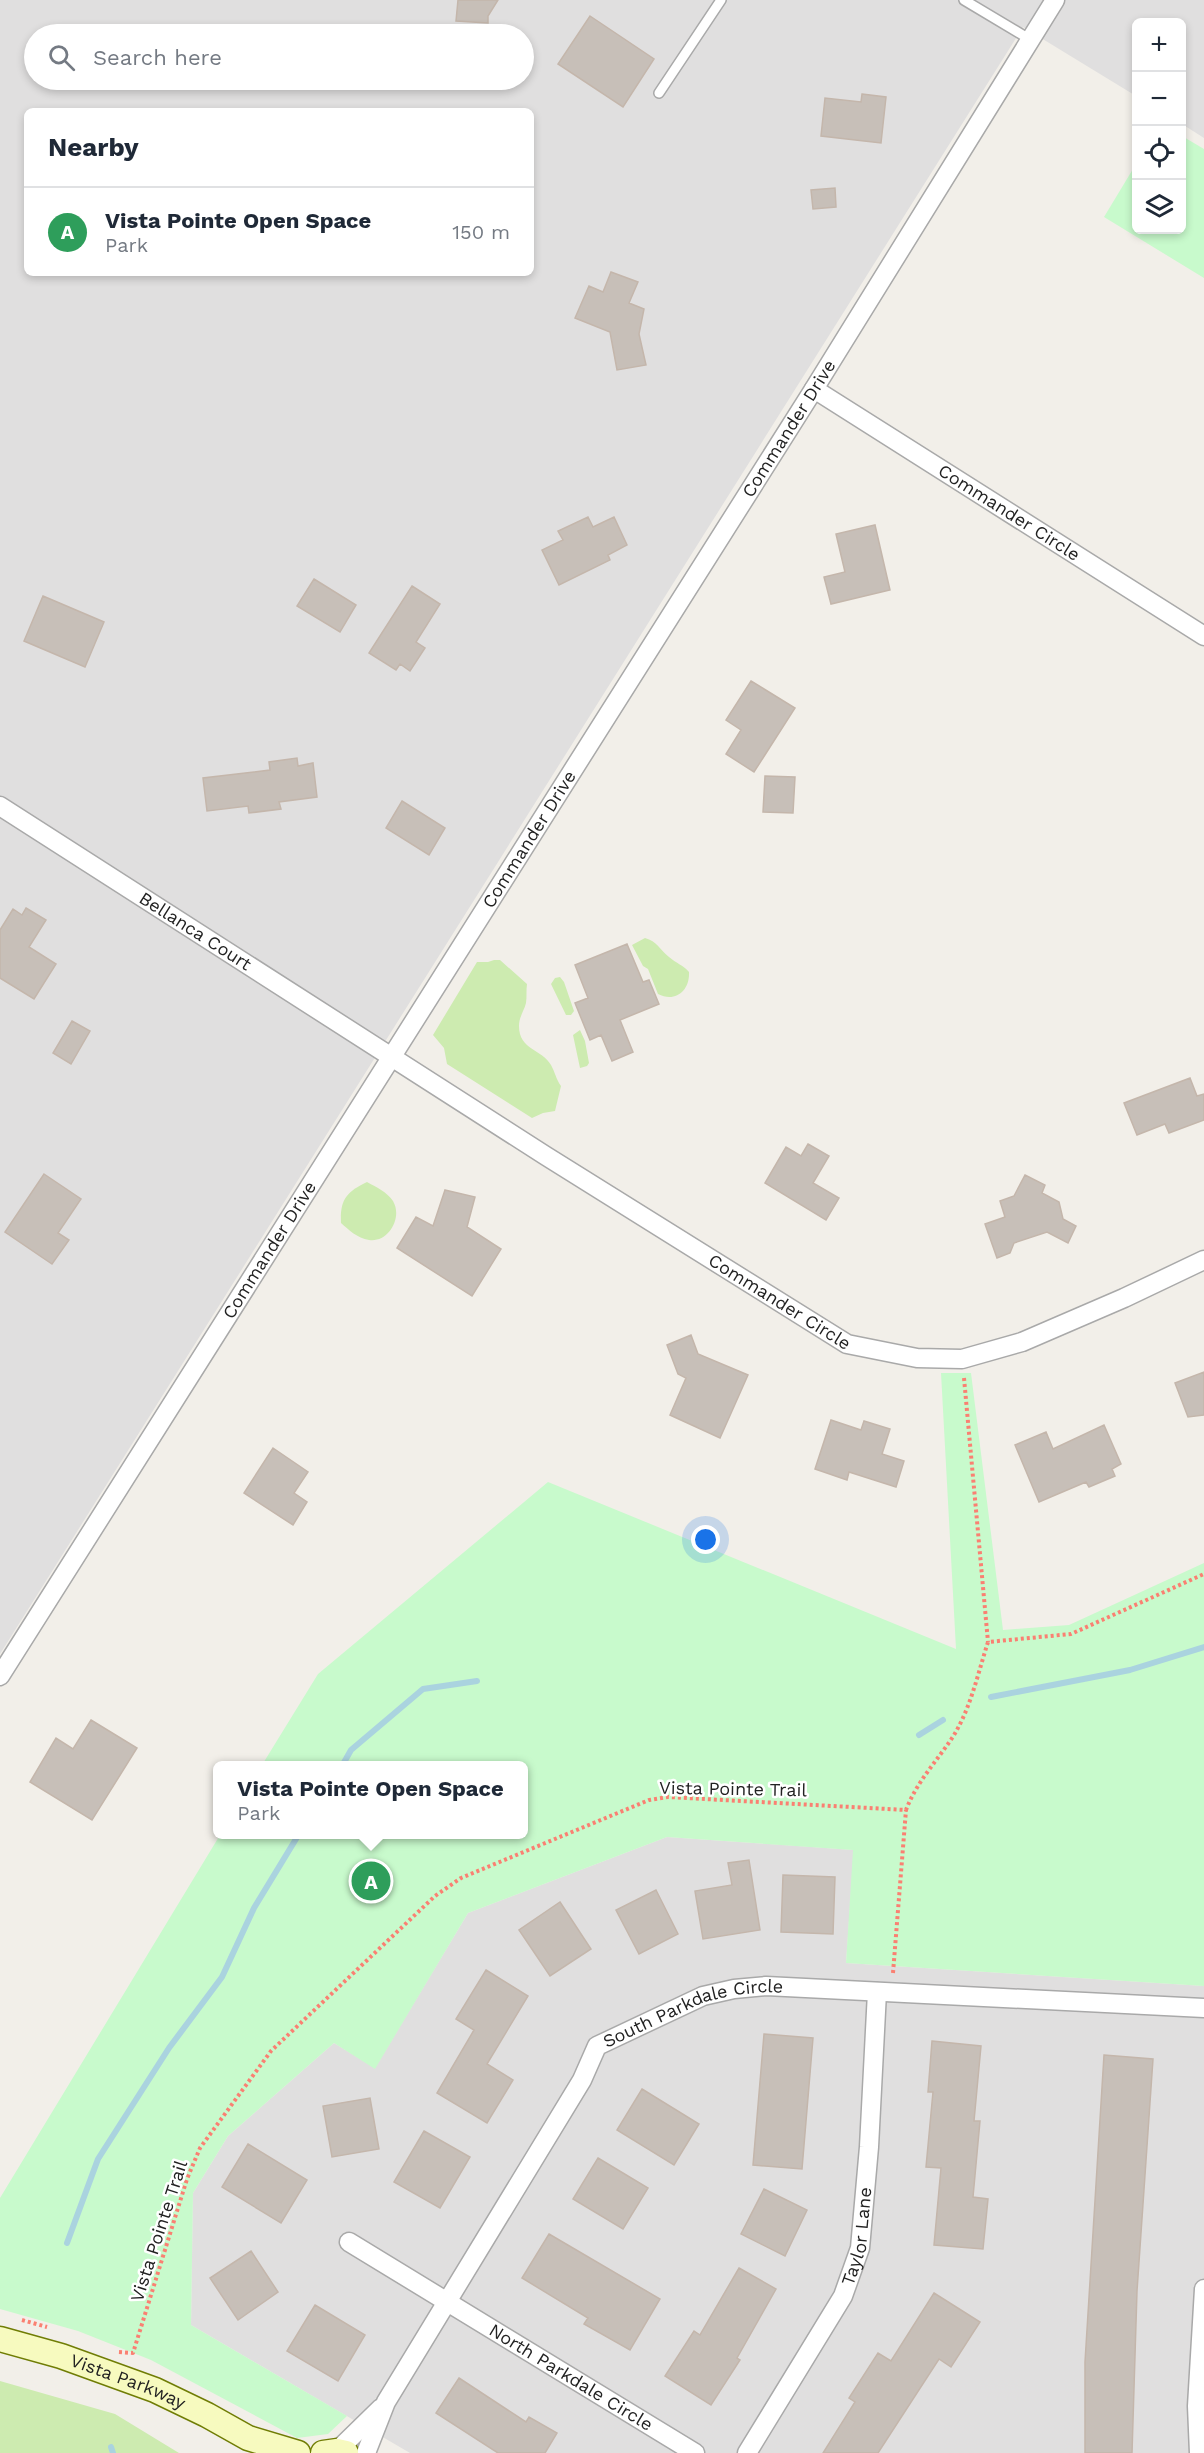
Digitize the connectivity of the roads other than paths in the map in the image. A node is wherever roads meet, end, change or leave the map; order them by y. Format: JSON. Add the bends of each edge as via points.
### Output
{"nodes":[{"id":1,"x":721,"y":0,"type":"edge"},
{"id":2,"x":964,"y":0,"type":"edge"},
{"id":3,"x":1055,"y":0,"type":"edge"},
{"id":4,"x":1031,"y":40,"type":"junction"},
{"id":5,"x":659,"y":93,"type":"dead end"},
{"id":6,"x":814,"y":389,"type":"junction"},
{"id":7,"x":1204,"y":636,"type":"edge"},
{"id":8,"x":0,"y":806,"type":"edge"},
{"id":9,"x":391,"y":1057,"type":"junction"},
{"id":10,"x":1204,"y":1260,"type":"edge"},
{"id":11,"x":0,"y":1676,"type":"edge"},
{"id":12,"x":877,"y":1992,"type":"junction"},
{"id":13,"x":1204,"y":2008,"type":"edge"},
{"id":14,"x":349,"y":2242,"type":"dead end"},
{"id":15,"x":1204,"y":2289,"type":"edge"},
{"id":16,"x":447,"y":2302,"type":"junction"},
{"id":17,"x":0,"y":2339,"type":"edge"},
{"id":18,"x":386,"y":2402,"type":"junction"},
{"id":19,"x":255,"y":2446,"type":"edge"},
{"id":20,"x":336,"y":2452,"type":"edge"},
{"id":21,"x":298,"y":2453,"type":"edge"},
{"id":22,"x":366,"y":2453,"type":"edge"},
{"id":23,"x":695,"y":2453,"type":"edge"},
{"id":24,"x":747,"y":2453,"type":"edge"},
{"id":25,"x":1199,"y":2453,"type":"edge"}],
"edges":[{"from":1,"to":5,"type":"lane"},
{"from":2,"to":4,"type":"lane"},
{"from":3,"to":4,"type":"street","name":"Commander Drive"},
{"from":4,"to":6,"type":"street","name":"Commander Drive"},
{"from":6,"to":7,"type":"street","name":"Commander Circle"},
{"from":6,"to":9,"type":"street","name":"Commander Drive"},
{"from":8,"to":9,"type":"street","name":"Bellanca Court"},
{"from":9,"to":10,"type":"street","name":"Commander Circle","via":[[848,1344],[917,1358],[962,1359],[1022,1342]]},
{"from":9,"to":11,"type":"street","name":"Commander Drive"},
{"from":12,"to":13,"type":"street","name":"South Parkdale Circle"},
{"from":12,"to":16,"type":"street","name":"South Parkdale Circle","via":[[766,1986],[734,1989],[703,1996],[597,2046],[582,2080]]},
{"from":12,"to":24,"type":"street","name":"Taylor Lane","via":[[860,2248],[843,2296]]},
{"from":14,"to":16,"type":"street","name":"North Parkdale Circle"},
{"from":15,"to":25,"type":"street","via":[[1197,2406]]},
{"from":16,"to":18,"type":"street","name":"South Parkdale Circle"},
{"from":16,"to":23,"type":"street","name":"North Parkdale Circle"},
{"from":17,"to":19,"type":"street","name":"Vista Parkway","via":[[61,2356],[154,2390],[207,2415]]},
{"from":18,"to":20,"type":"street","name":"South Parkdale Circle"},
{"from":18,"to":22,"type":"street","name":"South Parkdale Circle"},
{"from":19,"to":21,"type":"street","name":"Vista Parkway"}]}
